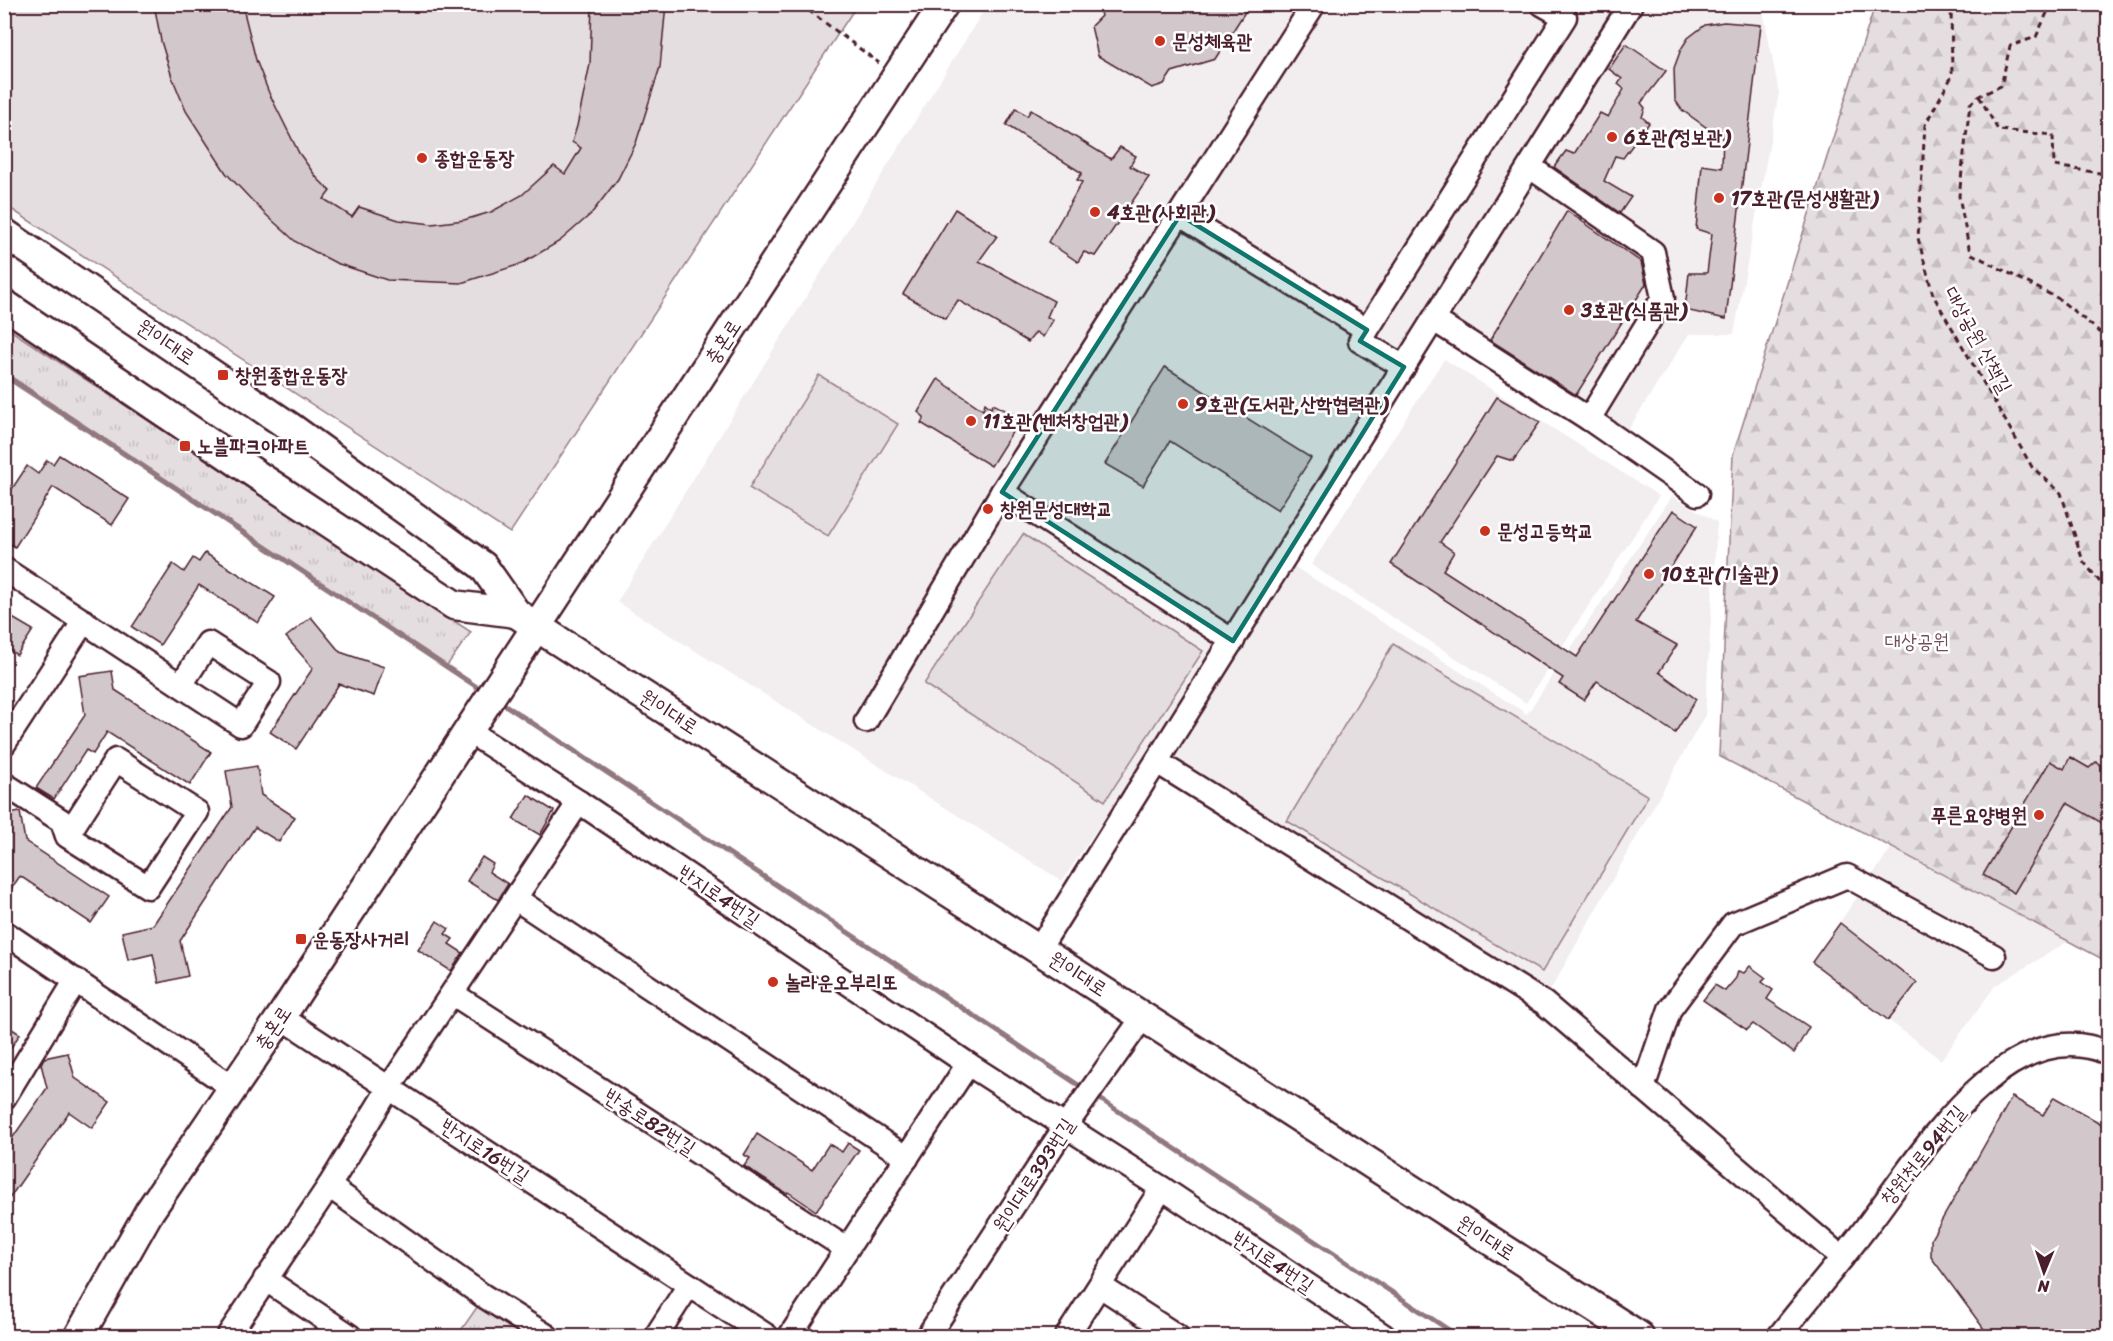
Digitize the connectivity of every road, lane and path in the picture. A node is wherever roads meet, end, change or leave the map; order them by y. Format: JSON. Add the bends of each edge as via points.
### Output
{"nodes":[{"id":1,"x":800,"y":4,"type":"edge"},
{"id":2,"x":944,"y":4,"type":"edge"},
{"id":3,"x":1314,"y":4,"type":"edge"},
{"id":4,"x":1542,"y":4,"type":"edge"},
{"id":5,"x":1631,"y":4,"type":"edge"},
{"id":6,"x":1952,"y":4,"type":"edge"},
{"id":7,"x":2041,"y":4,"type":"edge"},
{"id":8,"x":897,"y":76,"type":"junction"},
{"id":9,"x":1979,"y":96,"type":"junction"},
{"id":10,"x":1530,"y":167,"type":"junction"},
{"id":11,"x":2109,"y":169,"type":"edge"},
{"id":12,"x":1179,"y":215,"type":"junction"},
{"id":13,"x":4,"y":233,"type":"edge"},
{"id":14,"x":4,"y":304,"type":"edge"},
{"id":15,"x":1434,"y":320,"type":"junction"},
{"id":16,"x":1367,"y":330,"type":"junction"},
{"id":17,"x":2109,"y":342,"type":"edge"},
{"id":18,"x":1404,"y":367,"type":"junction"},
{"id":19,"x":1589,"y":419,"type":"junction"},
{"id":20,"x":1002,"y":492,"type":"junction"},
{"id":21,"x":1697,"y":494,"type":"dead end"},
{"id":22,"x":4,"y":568,"type":"edge"},
{"id":23,"x":2109,"y":592,"type":"edge"},
{"id":24,"x":526,"y":620,"type":"junction"},
{"id":25,"x":84,"y":621,"type":"junction"},
{"id":26,"x":1233,"y":640,"type":"junction"},
{"id":27,"x":181,"y":685,"type":"dead end"},
{"id":28,"x":866,"y":721,"type":"dead end"},
{"id":29,"x":470,"y":727,"type":"junction"},
{"id":30,"x":4,"y":744,"type":"edge"},
{"id":31,"x":1157,"y":762,"type":"junction"},
{"id":32,"x":4,"y":784,"type":"edge"},
{"id":33,"x":579,"y":802,"type":"junction"},
{"id":34,"x":67,"y":836,"type":"junction"},
{"id":35,"x":516,"y":899,"type":"junction"},
{"id":36,"x":4,"y":932,"type":"edge"},
{"id":37,"x":1039,"y":949,"type":"junction"},
{"id":38,"x":1994,"y":956,"type":"dead end"},
{"id":39,"x":75,"y":980,"type":"junction"},
{"id":40,"x":453,"y":994,"type":"junction"},
{"id":41,"x":281,"y":1017,"type":"junction"},
{"id":42,"x":1143,"y":1017,"type":"junction"},
{"id":43,"x":2109,"y":1053,"type":"edge"},
{"id":44,"x":968,"y":1064,"type":"junction"},
{"id":45,"x":233,"y":1088,"type":"junction"},
{"id":46,"x":389,"y":1088,"type":"junction"},
{"id":47,"x":1643,"y":1088,"type":"junction"},
{"id":48,"x":4,"y":1098,"type":"edge"},
{"id":49,"x":1065,"y":1127,"type":"junction"},
{"id":50,"x":907,"y":1158,"type":"junction"},
{"id":51,"x":329,"y":1185,"type":"junction"},
{"id":52,"x":1162,"y":1188,"type":"junction"},
{"id":53,"x":847,"y":1249,"type":"junction"},
{"id":54,"x":1842,"y":1258,"type":"junction"},
{"id":55,"x":265,"y":1279,"type":"junction"},
{"id":56,"x":689,"y":1285,"type":"junction"},
{"id":57,"x":1100,"y":1286,"type":"junction"},
{"id":58,"x":79,"y":1336,"type":"edge"},
{"id":59,"x":228,"y":1336,"type":"edge"},
{"id":60,"x":350,"y":1336,"type":"edge"},
{"id":61,"x":547,"y":1336,"type":"edge"},
{"id":62,"x":656,"y":1336,"type":"edge"},
{"id":63,"x":767,"y":1336,"type":"edge"},
{"id":64,"x":790,"y":1336,"type":"edge"},
{"id":65,"x":928,"y":1336,"type":"edge"},
{"id":66,"x":1067,"y":1336,"type":"edge"},
{"id":67,"x":1177,"y":1336,"type":"edge"},
{"id":68,"x":1384,"y":1336,"type":"edge"},
{"id":69,"x":1639,"y":1336,"type":"edge"},
{"id":70,"x":1779,"y":1336,"type":"edge"}],
"edges":[{"from":1,"to":8,"type":"path"},
{"from":2,"to":8,"type":"main road","name":"충혼로"},
{"from":3,"to":12,"type":"street"},
{"from":4,"to":16,"type":"street","via":[[1565,17]]},
{"from":5,"to":10,"type":"street"},
{"from":6,"to":23,"type":"path","name":"대상공원 산책길","via":[[1952,76],[1925,125],[1918,238],[1933,296],[2032,467],[2061,493],[2083,561]]},
{"from":7,"to":9,"type":"path","via":[[2047,13],[2036,38],[2010,46],[2001,86]]},
{"from":8,"to":24,"type":"main road","name":"충혼로"},
{"from":9,"to":11,"type":"path","via":[[1998,130],[2053,135],[2054,166],[2100,173]]},
{"from":9,"to":17,"type":"path","via":[[1970,104],[1959,196],[1970,253],[2059,299]]},
{"from":10,"to":15,"type":"street"},
{"from":10,"to":19,"type":"street","via":[[1653,252],[1663,298]]},
{"from":12,"to":16,"type":"street"},
{"from":12,"to":20,"type":"street"},
{"from":13,"to":24,"type":"main road","name":"원이대로","via":[[290,427],[483,566]]},
{"from":14,"to":24,"type":"main road","name":"원이대로","via":[[454,605]]},
{"from":15,"to":18,"type":"street"},
{"from":15,"to":19,"type":"street"},
{"from":16,"to":18,"type":"street","via":[[1360,341]]},
{"from":18,"to":26,"type":"street"},
{"from":19,"to":21,"type":"street"},
{"from":20,"to":26,"type":"street"},
{"from":20,"to":28,"type":"street"},
{"from":22,"to":25,"type":"street"},
{"from":24,"to":29,"type":"main road","name":"충혼로","via":[[501,679]]},
{"from":24,"to":37,"type":"main road","name":"원이대로"},
{"from":25,"to":27,"type":"street"},
{"from":25,"to":30,"type":"street"},
{"from":26,"to":31,"type":"street"},
{"from":29,"to":33,"type":"street","name":"반지로4번길"},
{"from":29,"to":41,"type":"main road","name":"충혼로"},
{"from":31,"to":37,"type":"street"},
{"from":31,"to":47,"type":"street","via":[[1544,1003]]},
{"from":32,"to":34,"type":"street","via":[[62,821]]},
{"from":33,"to":35,"type":"street"},
{"from":33,"to":44,"type":"street","name":"반지로4번길"},
{"from":34,"to":34,"type":"street","via":[[148,887],[196,812],[116,760]]},
{"from":35,"to":40,"type":"street"},
{"from":35,"to":50,"type":"street"},
{"from":36,"to":39,"type":"street"},
{"from":37,"to":42,"type":"main road","name":"원이대로"},
{"from":38,"to":47,"type":"street","via":[[1847,876],[1733,924],[1670,1009]]},
{"from":39,"to":45,"type":"street"},
{"from":39,"to":48,"type":"street"},
{"from":40,"to":46,"type":"street"},
{"from":40,"to":53,"type":"street","name":"반송로82번길"},
{"from":41,"to":45,"type":"main road","name":"충혼로"},
{"from":41,"to":46,"type":"street","name":"반지로16번길"},
{"from":42,"to":49,"type":"street","name":"원이대로393번길"},
{"from":42,"to":69,"type":"main road","name":"원이대로"},
{"from":43,"to":54,"type":"street","name":"창원천로94번길","via":[[2094,1047],[2055,1046],[2020,1056],[1987,1079],[1932,1137]]},
{"from":44,"to":49,"type":"street","name":"반지로4번길"},
{"from":44,"to":50,"type":"street"},
{"from":45,"to":58,"type":"main road","name":"충혼로","via":[[149,1212]]},
{"from":46,"to":51,"type":"street"},
{"from":46,"to":56,"type":"street","name":"반지로16번길"},
{"from":47,"to":54,"type":"street"},
{"from":49,"to":52,"type":"street","name":"반지로4번길"},
{"from":49,"to":65,"type":"street","name":"원이대로393번길"},
{"from":50,"to":53,"type":"street"},
{"from":51,"to":55,"type":"street"},
{"from":51,"to":61,"type":"street","via":[[482,1295]]},
{"from":52,"to":57,"type":"street"},
{"from":52,"to":68,"type":"street","name":"반지로4번길"},
{"from":53,"to":64,"type":"street"},
{"from":54,"to":70,"type":"street","name":"창원천로94번길"},
{"from":55,"to":59,"type":"street"},
{"from":55,"to":60,"type":"street"},
{"from":56,"to":62,"type":"street"},
{"from":56,"to":63,"type":"street","name":"반지로16번길"},
{"from":57,"to":66,"type":"street"},
{"from":57,"to":67,"type":"street"}]}
